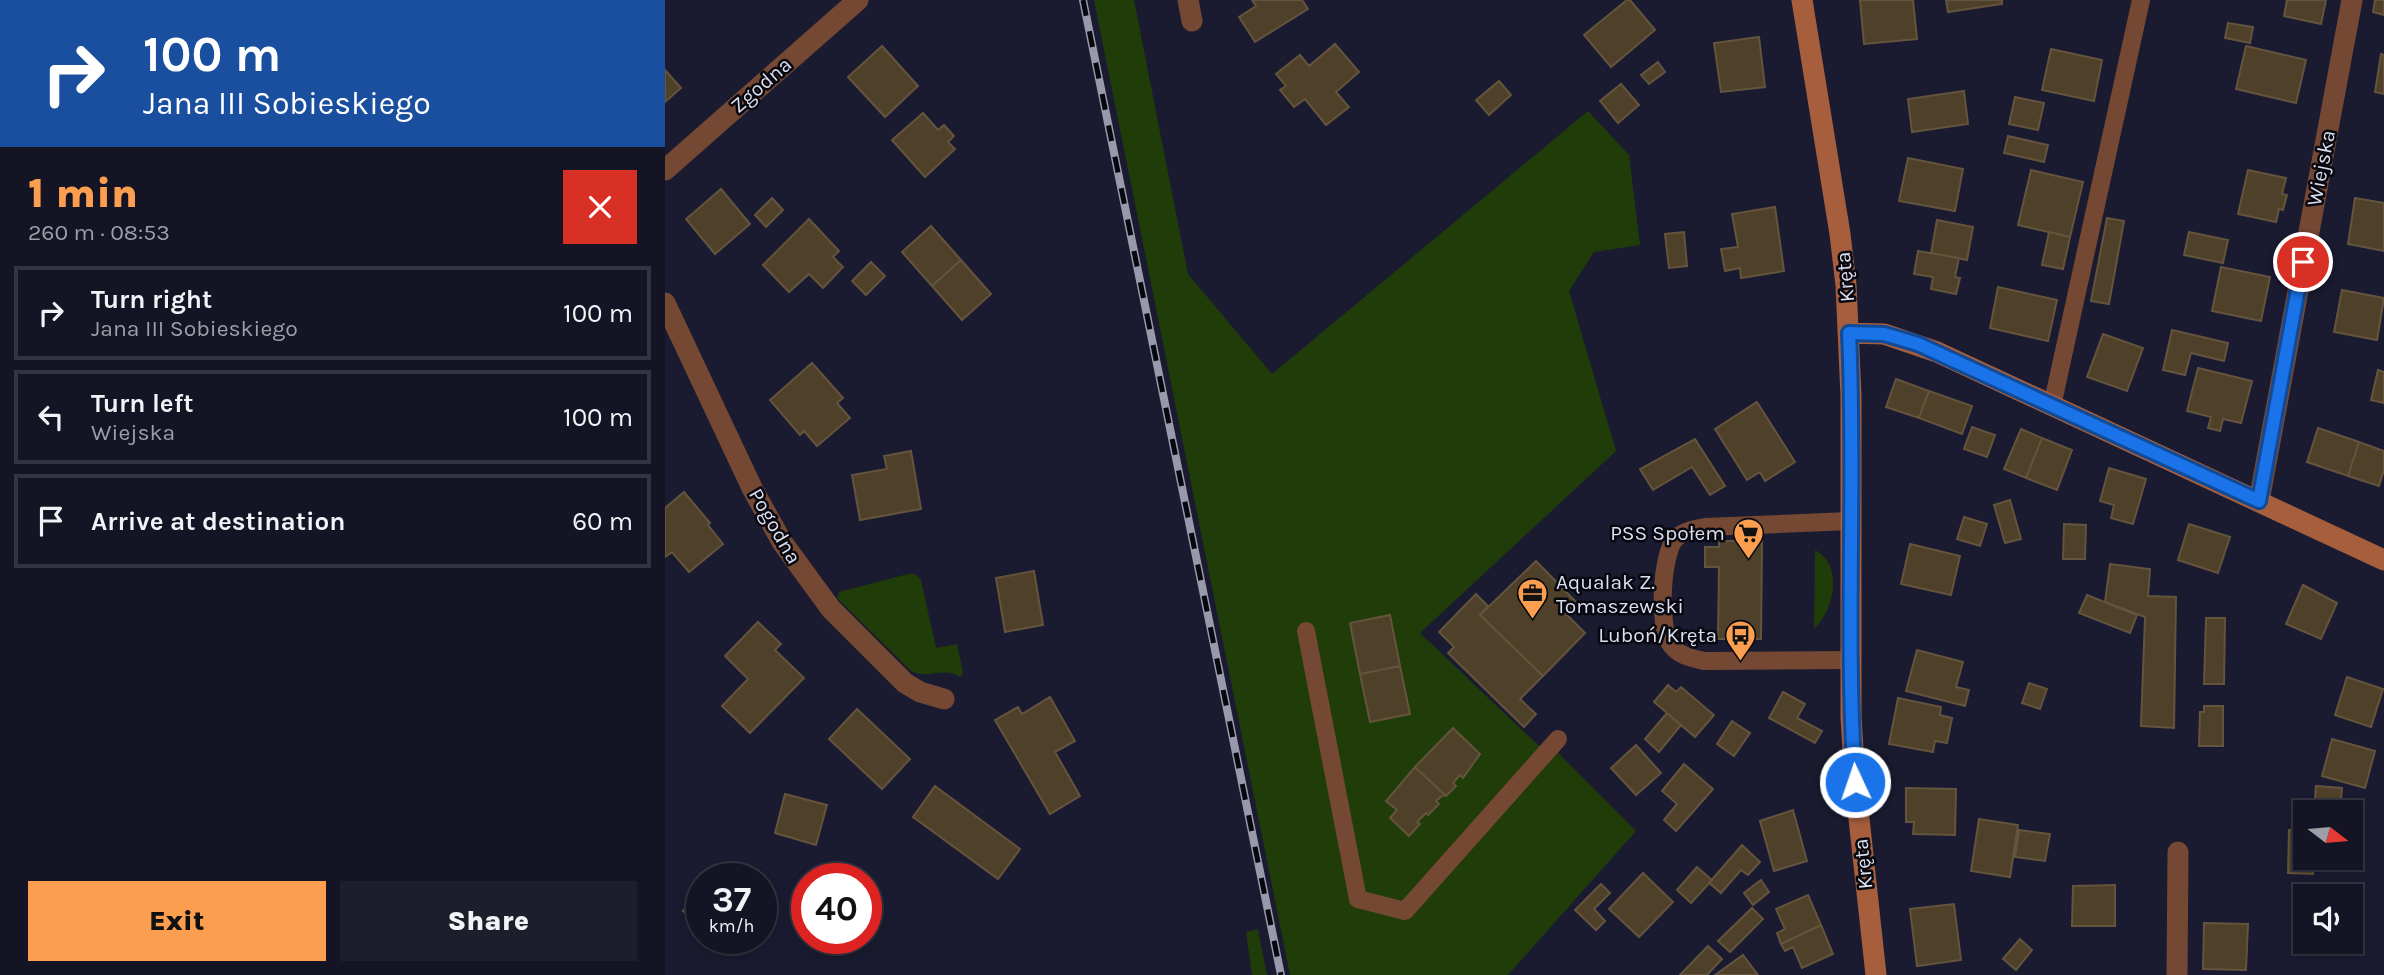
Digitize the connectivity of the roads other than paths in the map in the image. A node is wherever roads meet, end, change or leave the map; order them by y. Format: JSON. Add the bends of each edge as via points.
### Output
{"nodes":[{"id":1,"x":858,"y":0,"type":"edge"},
{"id":2,"x":1188,"y":0,"type":"edge"},
{"id":3,"x":1802,"y":0,"type":"edge"},
{"id":4,"x":2141,"y":0,"type":"edge"},
{"id":5,"x":2352,"y":0,"type":"edge"},
{"id":6,"x":1192,"y":21,"type":"dead end"},
{"id":7,"x":665,"y":170,"type":"edge"},
{"id":8,"x":665,"y":303,"type":"edge"},
{"id":9,"x":1849,"y":333,"type":"junction"},
{"id":10,"x":2052,"y":406,"type":"junction"},
{"id":11,"x":2259,"y":501,"type":"junction"},
{"id":12,"x":1850,"y":521,"type":"junction"},
{"id":13,"x":2384,"y":559,"type":"edge"},
{"id":14,"x":1306,"y":631,"type":"dead end"},
{"id":15,"x":1850,"y":660,"type":"junction"},
{"id":16,"x":944,"y":699,"type":"dead end"},
{"id":17,"x":1558,"y":739,"type":"dead end"},
{"id":18,"x":2178,"y":852,"type":"dead end"},
{"id":19,"x":1876,"y":975,"type":"edge"},
{"id":20,"x":2177,"y":975,"type":"edge"}],
"edges":[{"from":1,"to":7,"type":"street","name":"Zgodna"},
{"from":2,"to":6,"type":"street"},
{"from":3,"to":9,"type":"street","name":"Kręta","via":[[1840,234]]},
{"from":4,"to":10,"type":"lane"},
{"from":5,"to":11,"type":"street","name":"Wiejska"},
{"from":8,"to":16,"type":"street","name":"Pogodna","via":[[753,490],[793,559],[831,609],[905,683]]},
{"from":9,"to":10,"type":"street","via":[[1884,334],[1918,344]]},
{"from":9,"to":12,"type":"street","name":"Kręta"},
{"from":10,"to":11,"type":"street"},
{"from":11,"to":13,"type":"street"},
{"from":12,"to":15,"type":"street","name":"Kręta"},
{"from":12,"to":15,"type":"lane","via":[[1690,530],[1677,538],[1665,563],[1664,631],[1676,651],[1704,661]]},
{"from":14,"to":17,"type":"lane","via":[[1358,899],[1405,911]]},
{"from":15,"to":19,"type":"street","name":"Kręta","via":[[1855,782]]},
{"from":18,"to":20,"type":"street"}]}
